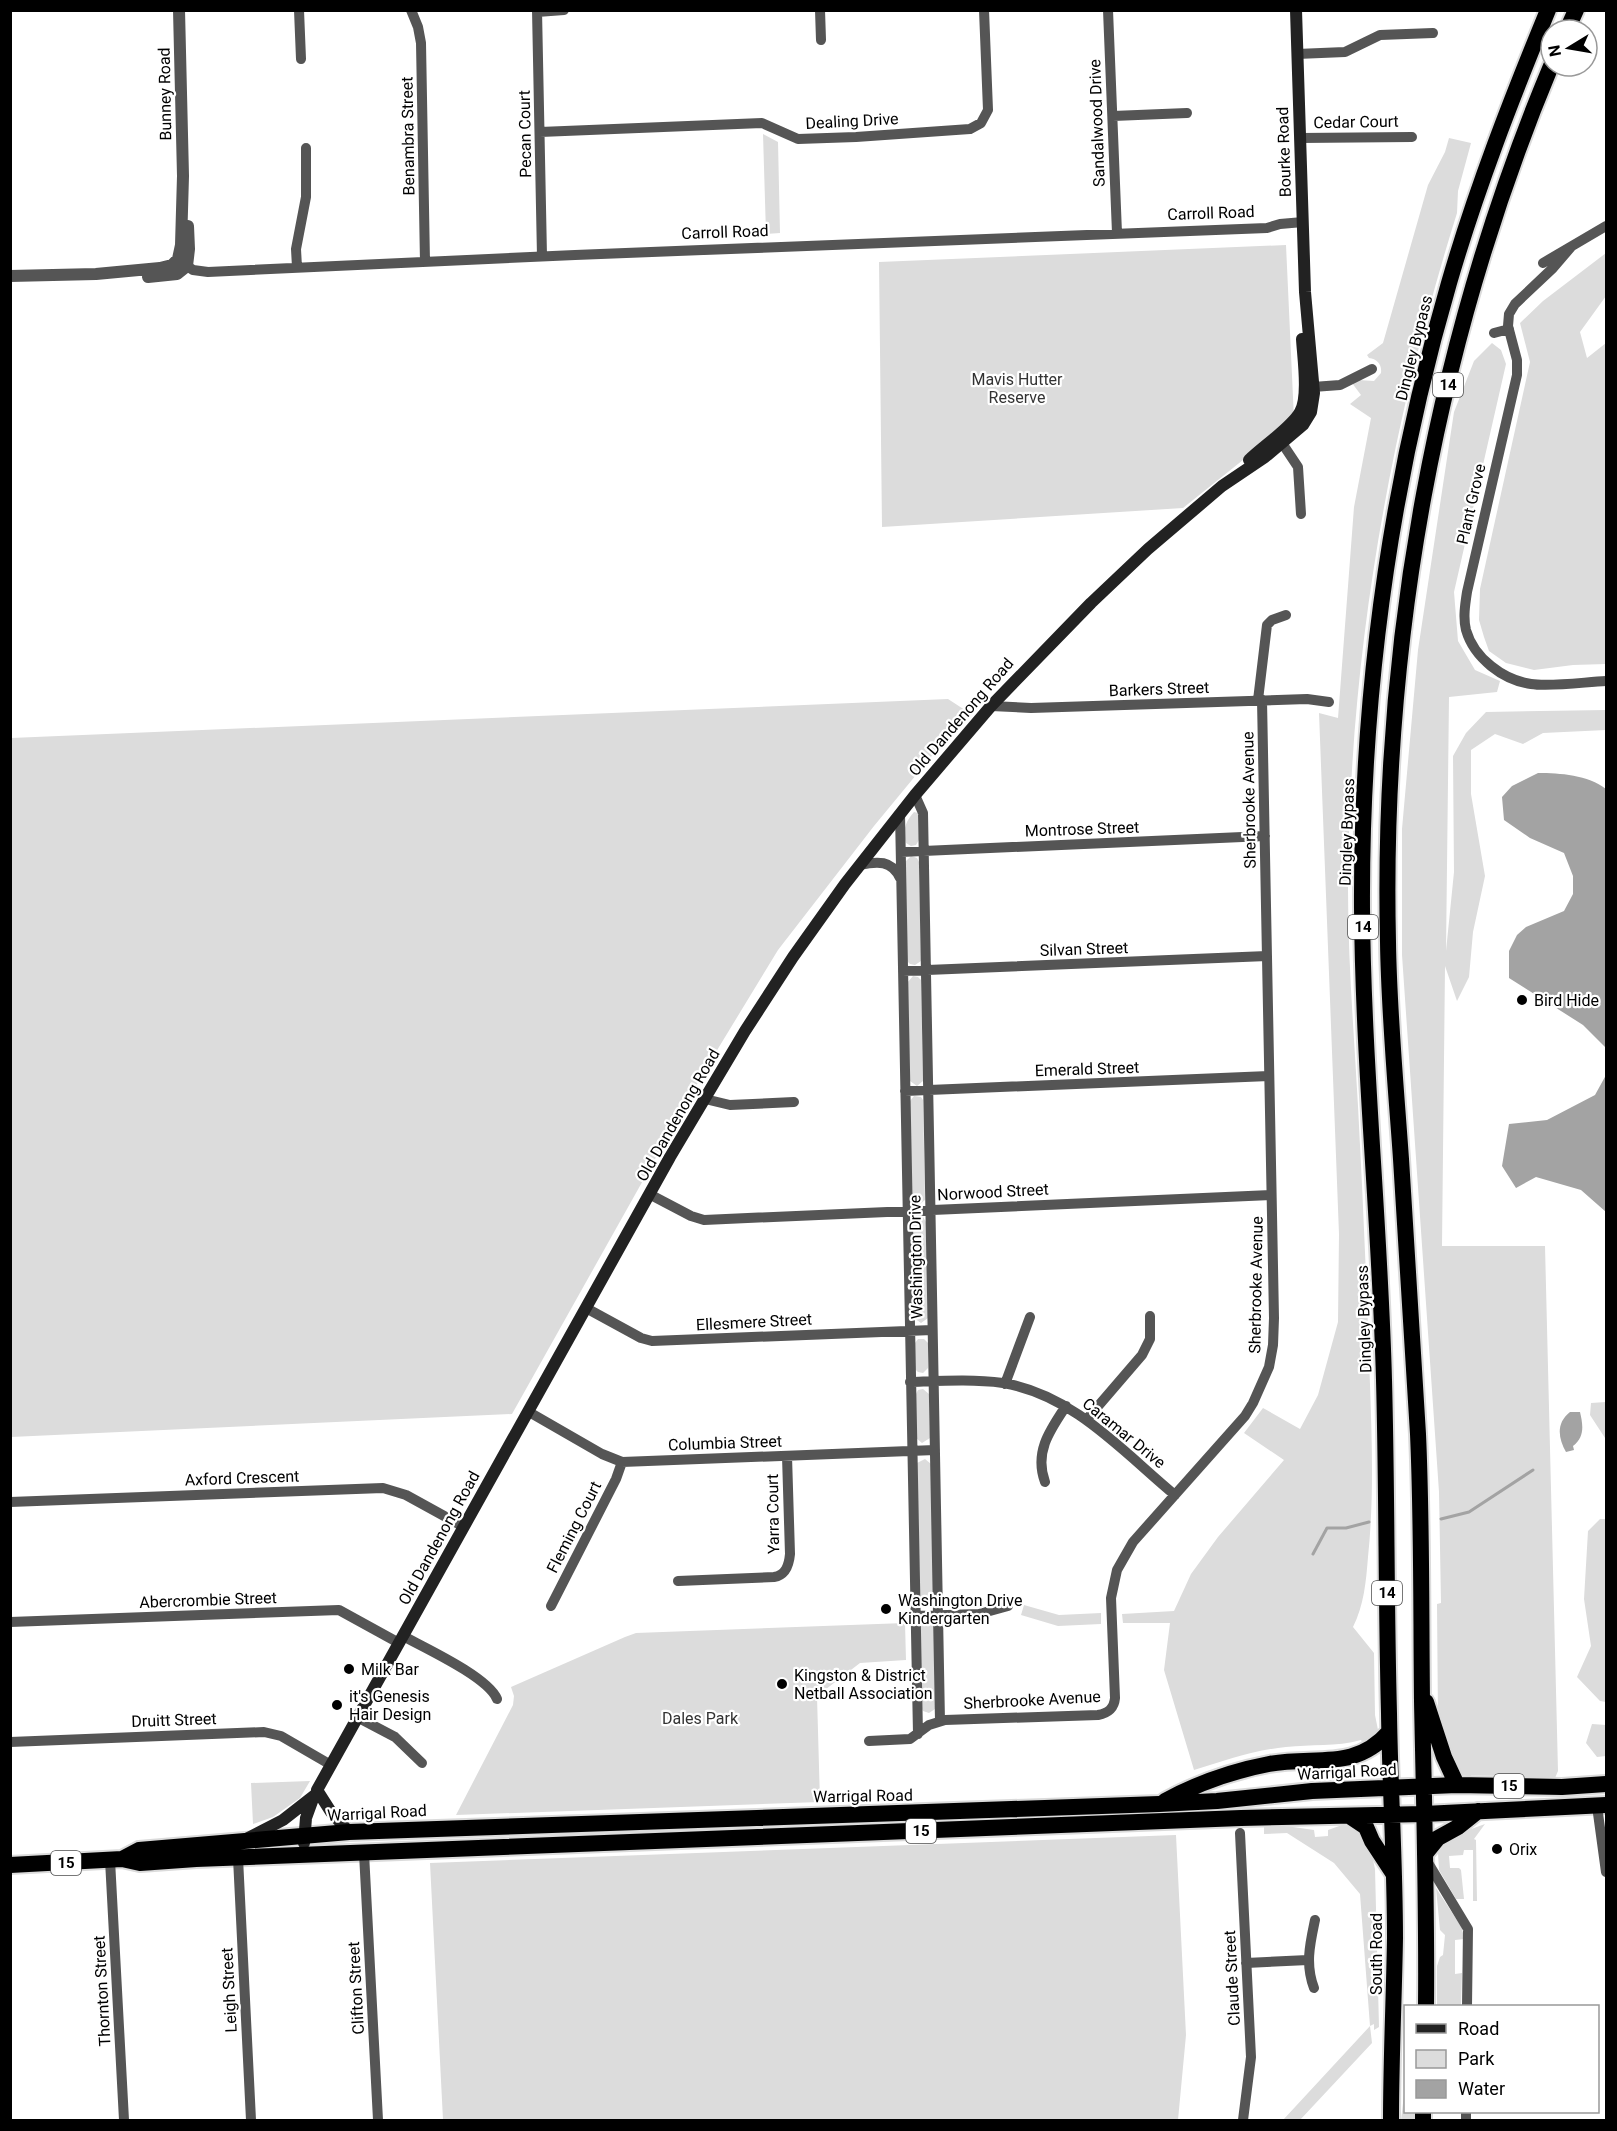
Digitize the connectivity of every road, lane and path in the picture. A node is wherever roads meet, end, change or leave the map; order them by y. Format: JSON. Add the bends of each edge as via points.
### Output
{"nodes":[{"id":1,"x":179,"y":10,"type":"edge"},
{"id":2,"x":299,"y":10,"type":"edge"},
{"id":3,"x":411,"y":10,"type":"edge"},
{"id":4,"x":564,"y":10,"type":"edge"},
{"id":5,"x":820,"y":10,"type":"edge"},
{"id":6,"x":984,"y":10,"type":"edge"},
{"id":7,"x":1108,"y":10,"type":"edge"},
{"id":8,"x":1296,"y":10,"type":"edge"},
{"id":9,"x":1548,"y":10,"type":"edge"},
{"id":10,"x":537,"y":11,"type":"edge"},
{"id":11,"x":1433,"y":33,"type":"dead end"},
{"id":12,"x":821,"y":40,"type":"dead end"},
{"id":13,"x":1297,"y":54,"type":"junction"},
{"id":14,"x":301,"y":59,"type":"dead end"},
{"id":15,"x":1547,"y":78,"type":"edge"},
{"id":16,"x":1187,"y":113,"type":"dead end"},
{"id":17,"x":1113,"y":116,"type":"junction"},
{"id":18,"x":540,"y":132,"type":"junction"},
{"id":19,"x":1300,"y":138,"type":"junction"},
{"id":20,"x":1414,"y":138,"type":"dead end"},
{"id":21,"x":306,"y":148,"type":"dead end"},
{"id":22,"x":1303,"y":226,"type":"junction"},
{"id":23,"x":1606,"y":226,"type":"edge"},
{"id":24,"x":1117,"y":233,"type":"junction"},
{"id":25,"x":1571,"y":247,"type":"junction"},
{"id":26,"x":542,"y":256,"type":"junction"},
{"id":27,"x":425,"y":262,"type":"junction"},
{"id":28,"x":182,"y":263,"type":"junction"},
{"id":29,"x":1543,"y":263,"type":"dead end"},
{"id":30,"x":297,"y":267,"type":"junction"},
{"id":31,"x":10,"y":276,"type":"edge"},
{"id":32,"x":1509,"y":329,"type":"junction"},
{"id":33,"x":1494,"y":333,"type":"dead end"},
{"id":34,"x":1372,"y":369,"type":"dead end"},
{"id":35,"x":1309,"y":388,"type":"junction"},
{"id":36,"x":1279,"y":439,"type":"junction"},
{"id":37,"x":1301,"y":514,"type":"dead end"},
{"id":38,"x":1286,"y":615,"type":"dead end"},
{"id":39,"x":1606,"y":681,"type":"edge"},
{"id":40,"x":1260,"y":700,"type":"junction"},
{"id":41,"x":1329,"y":702,"type":"dead end"},
{"id":42,"x":991,"y":706,"type":"junction"},
{"id":43,"x":915,"y":795,"type":"junction"},
{"id":44,"x":900,"y":814,"type":"junction"},
{"id":45,"x":1264,"y":836,"type":"junction"},
{"id":46,"x":924,"y":851,"type":"junction"},
{"id":47,"x":901,"y":852,"type":"junction"},
{"id":48,"x":860,"y":864,"type":"junction"},
{"id":49,"x":901,"y":882,"type":"junction"},
{"id":50,"x":1267,"y":956,"type":"junction"},
{"id":51,"x":926,"y":970,"type":"junction"},
{"id":52,"x":903,"y":971,"type":"junction"},
{"id":53,"x":1269,"y":1076,"type":"junction"},
{"id":54,"x":928,"y":1090,"type":"junction"},
{"id":55,"x":905,"y":1091,"type":"junction"},
{"id":56,"x":705,"y":1099,"type":"junction"},
{"id":57,"x":794,"y":1102,"type":"dead end"},
{"id":58,"x":651,"y":1195,"type":"junction"},
{"id":59,"x":1271,"y":1196,"type":"junction"},
{"id":60,"x":930,"y":1210,"type":"junction"},
{"id":61,"x":907,"y":1211,"type":"junction"},
{"id":62,"x":586,"y":1308,"type":"junction"},
{"id":63,"x":1150,"y":1316,"type":"dead end"},
{"id":64,"x":1030,"y":1317,"type":"dead end"},
{"id":65,"x":932,"y":1330,"type":"junction"},
{"id":66,"x":910,"y":1331,"type":"junction"},
{"id":67,"x":934,"y":1381,"type":"junction"},
{"id":68,"x":910,"y":1382,"type":"junction"},
{"id":69,"x":1005,"y":1384,"type":"junction"},
{"id":70,"x":1066,"y":1406,"type":"junction"},
{"id":71,"x":529,"y":1412,"type":"junction"},
{"id":72,"x":1087,"y":1419,"type":"junction"},
{"id":73,"x":935,"y":1450,"type":"junction"},
{"id":74,"x":912,"y":1451,"type":"junction"},
{"id":75,"x":787,"y":1456,"type":"junction"},
{"id":76,"x":622,"y":1462,"type":"junction"},
{"id":77,"x":1045,"y":1482,"type":"dead end"},
{"id":78,"x":1175,"y":1495,"type":"junction"},
{"id":79,"x":10,"y":1502,"type":"edge"},
{"id":80,"x":464,"y":1527,"type":"junction"},
{"id":81,"x":678,"y":1581,"type":"dead end"},
{"id":82,"x":551,"y":1606,"type":"dead end"},
{"id":83,"x":1008,"y":1606,"type":"dead end"},
{"id":84,"x":938,"y":1615,"type":"junction"},
{"id":85,"x":915,"y":1616,"type":"junction"},
{"id":86,"x":10,"y":1622,"type":"edge"},
{"id":87,"x":401,"y":1639,"type":"junction"},
{"id":88,"x":1422,"y":1693,"type":"junction"},
{"id":89,"x":497,"y":1699,"type":"dead end"},
{"id":90,"x":357,"y":1717,"type":"junction"},
{"id":91,"x":937,"y":1722,"type":"junction"},
{"id":92,"x":1389,"y":1732,"type":"junction"},
{"id":93,"x":918,"y":1734,"type":"junction"},
{"id":94,"x":869,"y":1741,"type":"dead end"},
{"id":95,"x":10,"y":1742,"type":"edge"},
{"id":96,"x":422,"y":1763,"type":"dead end"},
{"id":97,"x":331,"y":1765,"type":"junction"},
{"id":98,"x":1606,"y":1784,"type":"edge"},
{"id":99,"x":1457,"y":1785,"type":"junction"},
{"id":100,"x":1423,"y":1786,"type":"junction"},
{"id":101,"x":1390,"y":1788,"type":"junction"},
{"id":102,"x":316,"y":1793,"type":"junction"},
{"id":103,"x":1159,"y":1804,"type":"junction"},
{"id":104,"x":1602,"y":1805,"type":"edge"},
{"id":105,"x":1478,"y":1811,"type":"junction"},
{"id":106,"x":1424,"y":1814,"type":"junction"},
{"id":107,"x":1391,"y":1815,"type":"junction"},
{"id":108,"x":1351,"y":1816,"type":"junction"},
{"id":109,"x":349,"y":1832,"type":"junction"},
{"id":110,"x":1240,"y":1833,"type":"dead end"},
{"id":111,"x":303,"y":1834,"type":"junction"},
{"id":112,"x":243,"y":1840,"type":"junction"},
{"id":113,"x":364,"y":1853,"type":"junction"},
{"id":114,"x":304,"y":1856,"type":"junction"},
{"id":115,"x":1425,"y":1856,"type":"junction"},
{"id":116,"x":238,"y":1858,"type":"junction"},
{"id":117,"x":116,"y":1860,"type":"junction"},
{"id":118,"x":10,"y":1865,"type":"edge"},
{"id":119,"x":1606,"y":1872,"type":"edge"},
{"id":120,"x":1393,"y":1874,"type":"junction"},
{"id":121,"x":1315,"y":1920,"type":"dead end"},
{"id":122,"x":1308,"y":1960,"type":"junction"},
{"id":123,"x":1246,"y":1963,"type":"junction"},
{"id":124,"x":1314,"y":1988,"type":"dead end"},
{"id":125,"x":1426,"y":2005,"type":"edge"},
{"id":126,"x":1467,"y":2005,"type":"edge"},
{"id":127,"x":124,"y":2121,"type":"edge"},
{"id":128,"x":251,"y":2121,"type":"edge"},
{"id":129,"x":378,"y":2121,"type":"edge"},
{"id":130,"x":1243,"y":2121,"type":"edge"},
{"id":131,"x":1391,"y":2121,"type":"edge"}],
"edges":[{"from":1,"to":28,"type":"street","name":"Bunney Road"},
{"from":2,"to":14,"type":"street"},
{"from":3,"to":27,"type":"street","name":"Benambra Street","via":[[421,43]]},
{"from":4,"to":10,"type":"street"},
{"from":5,"to":12,"type":"street"},
{"from":6,"to":18,"type":"street","name":"Dealing Drive","via":[[988,110],[981,123],[970,129],[798,139],[762,123]]},
{"from":7,"to":17,"type":"street","name":"Sandalwood Drive"},
{"from":8,"to":13,"type":"main road","name":"Bourke Road"},
{"from":9,"to":92,"type":"highway","name":"Dingley Bypass","number":"14","via":[[1501,128],[1449,284],[1403,471],[1374,671],[1362,908],[1384,1377]]},
{"from":10,"to":18,"type":"street","name":"Pecan Court"},
{"from":11,"to":13,"type":"street","via":[[1380,35],[1345,52]]},
{"from":13,"to":19,"type":"main road","name":"Bourke Road"},
{"from":15,"to":88,"type":"highway","number":"14","via":[[1502,198],[1437,431],[1407,599],[1396,704],[1388,828],[1388,942],[1418,1438]]},
{"from":16,"to":17,"type":"street"},
{"from":17,"to":24,"type":"street","name":"Sandalwood Drive"},
{"from":18,"to":26,"type":"street","name":"Pecan Court"},
{"from":19,"to":20,"type":"street","name":"Cedar Court"},
{"from":19,"to":22,"type":"main road","name":"Bourke Road"},
{"from":21,"to":30,"type":"street","via":[[306,197],[296,249]]},
{"from":22,"to":24,"type":"street","name":"Carroll Road","via":[[1277,230]]},
{"from":22,"to":35,"type":"main road","name":"Bourke Road","via":[[1302,336]]},
{"from":23,"to":25,"type":"street"},
{"from":24,"to":26,"type":"street","name":"Carroll Road"},
{"from":25,"to":29,"type":"street"},
{"from":25,"to":32,"type":"street","via":[[1512,307]]},
{"from":26,"to":27,"type":"street","name":"Carroll Road"},
{"from":27,"to":30,"type":"street","name":"Carroll Road"},
{"from":28,"to":30,"type":"street","name":"Carroll Road","via":[[199,272]]},
{"from":28,"to":31,"type":"street","via":[[96,274]]},
{"from":32,"to":33,"type":"street"},
{"from":32,"to":39,"type":"street","name":"Plant Grove","via":[[1517,375],[1467,592],[1466,628],[1480,656],[1510,678],[1532,684]]},
{"from":34,"to":35,"type":"street","via":[[1341,384]]},
{"from":35,"to":36,"type":"main road","name":"Old Dandenong Road","via":[[1303,418]]},
{"from":36,"to":37,"type":"street","via":[[1298,467]]},
{"from":36,"to":42,"type":"main road","name":"Old Dandenong Road","via":[[1148,549]]},
{"from":38,"to":40,"type":"street","name":"Sherbrooke Avenue","via":[[1267,625]]},
{"from":40,"to":41,"type":"street","name":"Barkers Street"},
{"from":40,"to":42,"type":"street","name":"Barkers Street"},
{"from":40,"to":45,"type":"street","name":"Sherbrooke Avenue"},
{"from":42,"to":43,"type":"main road","name":"Old Dandenong Road"},
{"from":43,"to":44,"type":"main road","name":"Old Dandenong Road"},
{"from":43,"to":46,"type":"street","name":"Washington Drive","via":[[923,812]]},
{"from":44,"to":47,"type":"street","name":"Washington Drive"},
{"from":44,"to":48,"type":"main road","name":"Old Dandenong Road"},
{"from":45,"to":46,"type":"street","name":"Montrose Street"},
{"from":45,"to":50,"type":"street","name":"Sherbrooke Avenue"},
{"from":46,"to":47,"type":"street","name":"Montrose Street"},
{"from":46,"to":51,"type":"street","name":"Washington Drive"},
{"from":47,"to":49,"type":"street","name":"Washington Drive"},
{"from":48,"to":49,"type":"street","via":[[886,864],[896,870]]},
{"from":48,"to":56,"type":"main road","name":"Old Dandenong Road","via":[[745,1031]]},
{"from":49,"to":52,"type":"street","name":"Washington Drive"},
{"from":50,"to":51,"type":"street","name":"Silvan Street"},
{"from":50,"to":53,"type":"street","name":"Sherbrooke Avenue"},
{"from":51,"to":52,"type":"street","name":"Silvan Street"},
{"from":51,"to":54,"type":"street","name":"Washington Drive"},
{"from":52,"to":55,"type":"street","name":"Washington Drive"},
{"from":53,"to":54,"type":"street","name":"Emerald Street"},
{"from":53,"to":59,"type":"street","name":"Sherbrooke Avenue"},
{"from":54,"to":55,"type":"street","name":"Emerald Street"},
{"from":54,"to":60,"type":"street","name":"Washington Drive"},
{"from":55,"to":61,"type":"street","name":"Washington Drive"},
{"from":56,"to":57,"type":"street","via":[[730,1105]]},
{"from":56,"to":58,"type":"main road","name":"Old Dandenong Road"},
{"from":58,"to":61,"type":"street","name":"Norwood Street","via":[[704,1220]]},
{"from":58,"to":62,"type":"main road","name":"Old Dandenong Road"},
{"from":59,"to":60,"type":"street","name":"Norwood Street"},
{"from":59,"to":78,"type":"street","name":"Sherbrooke Avenue","via":[[1274,1332],[1269,1367],[1245,1416]]},
{"from":60,"to":61,"type":"street","name":"Norwood Street"},
{"from":60,"to":65,"type":"street","name":"Washington Drive"},
{"from":61,"to":66,"type":"street","name":"Washington Drive"},
{"from":62,"to":66,"type":"street","name":"Ellesmere Street","via":[[652,1341]]},
{"from":62,"to":71,"type":"main road","name":"Old Dandenong Road"},
{"from":63,"to":72,"type":"street","via":[[1150,1339],[1143,1355]]},
{"from":64,"to":69,"type":"street"},
{"from":65,"to":66,"type":"street","name":"Ellesmere Street"},
{"from":65,"to":67,"type":"street","name":"Washington Drive"},
{"from":66,"to":68,"type":"street","name":"Washington Drive"},
{"from":67,"to":68,"type":"street","name":"Caramar Drive"},
{"from":67,"to":69,"type":"street","name":"Caramar Drive"},
{"from":67,"to":73,"type":"street","name":"Washington Drive"},
{"from":68,"to":74,"type":"street","name":"Washington Drive"},
{"from":69,"to":70,"type":"street","name":"Caramar Drive"},
{"from":70,"to":72,"type":"street","name":"Caramar Drive"},
{"from":70,"to":77,"type":"street","via":[[1042,1447]]},
{"from":71,"to":76,"type":"street","name":"Columbia Street"},
{"from":71,"to":80,"type":"main road","name":"Old Dandenong Road"},
{"from":72,"to":78,"type":"street","name":"Caramar Drive"},
{"from":73,"to":74,"type":"street","name":"Columbia Street"},
{"from":73,"to":84,"type":"street","name":"Washington Drive"},
{"from":74,"to":75,"type":"street","name":"Columbia Street"},
{"from":74,"to":85,"type":"street","name":"Washington Drive"},
{"from":75,"to":76,"type":"street","name":"Columbia Street"},
{"from":75,"to":81,"type":"street","name":"Yarra Court","via":[[790,1554],[785,1570],[774,1577]]},
{"from":76,"to":82,"type":"street","name":"Fleming Court"},
{"from":78,"to":91,"type":"street","name":"Sherbrooke Avenue","via":[[1127,1551],[1114,1581],[1112,1708],[1098,1714]]},
{"from":79,"to":80,"type":"street","name":"Axford Crescent","via":[[383,1488],[406,1495]]},
{"from":80,"to":87,"type":"main road","name":"Old Dandenong Road"},
{"from":83,"to":84,"type":"street","via":[[987,1613]]},
{"from":84,"to":85,"type":"street"},
{"from":84,"to":91,"type":"street","name":"Washington Drive"},
{"from":85,"to":93,"type":"street","name":"Washington Drive"},
{"from":86,"to":87,"type":"street","name":"Abercrombie Street","via":[[339,1610]]},
{"from":87,"to":89,"type":"street","name":"Abercrombie Street","via":[[478,1678]]},
{"from":87,"to":90,"type":"main road","name":"Old Dandenong Road"},
{"from":88,"to":99,"type":"highway"},
{"from":88,"to":100,"type":"highway","number":"14"},
{"from":90,"to":96,"type":"street","via":[[395,1737]]},
{"from":90,"to":97,"type":"main road","name":"Old Dandenong Road"},
{"from":91,"to":93,"type":"street"},
{"from":92,"to":101,"type":"highway","name":"Dingley Bypass","number":"14"},
{"from":92,"to":103,"type":"highway","via":[[1376,1747],[1350,1757],[1271,1763],[1240,1770],[1196,1784]]},
{"from":93,"to":94,"type":"street","via":[[908,1740]]},
{"from":95,"to":97,"type":"street","name":"Druitt Street","via":[[264,1732],[281,1736]]},
{"from":97,"to":102,"type":"main road","name":"Old Dandenong Road"},
{"from":98,"to":99,"type":"highway","name":"Warrigal Road","number":"15"},
{"from":99,"to":100,"type":"highway","name":"Warrigal Road","number":"15"},
{"from":100,"to":101,"type":"highway","name":"Warrigal Road","number":"15"},
{"from":100,"to":106,"type":"highway","number":"14"},
{"from":101,"to":103,"type":"highway","name":"Warrigal Road","number":"15"},
{"from":101,"to":107,"type":"highway","name":"South Road","number":"14"},
{"from":102,"to":109,"type":"main road"},
{"from":102,"to":111,"type":"main road","name":"Old Dandenong Road"},
{"from":102,"to":112,"type":"main road","via":[[283,1820]]},
{"from":103,"to":109,"type":"highway","name":"Warrigal Road","number":"15"},
{"from":104,"to":105,"type":"highway","name":"Warrigal Road","number":"15"},
{"from":104,"to":119,"type":"street"},
{"from":105,"to":106,"type":"highway","name":"Warrigal Road","number":"15"},
{"from":105,"to":115,"type":"highway","via":[[1438,1838]]},
{"from":106,"to":107,"type":"highway","name":"Warrigal Road","number":"15"},
{"from":106,"to":115,"type":"highway","number":"14"},
{"from":107,"to":108,"type":"highway","name":"Warrigal Road","number":"15"},
{"from":107,"to":120,"type":"highway","name":"South Road","number":"14"},
{"from":108,"to":113,"type":"highway","name":"Warrigal Road","number":"15"},
{"from":108,"to":120,"type":"highway","via":[[1366,1827]]},
{"from":109,"to":111,"type":"highway","name":"Warrigal Road","number":"15"},
{"from":110,"to":123,"type":"street","name":"Claude Street"},
{"from":111,"to":112,"type":"highway","name":"Warrigal Road","number":"15"},
{"from":111,"to":114,"type":"main road","name":"Old Dandenong Road"},
{"from":112,"to":117,"type":"highway","name":"Warrigal Road","number":"15","via":[[139,1850]]},
{"from":113,"to":114,"type":"highway","name":"Warrigal Road","number":"15"},
{"from":113,"to":129,"type":"street","name":"Clifton Street"},
{"from":114,"to":116,"type":"highway","name":"Warrigal Road","number":"15"},
{"from":115,"to":125,"type":"highway","number":"14"},
{"from":115,"to":126,"type":"street","via":[[1468,1929]]},
{"from":116,"to":117,"type":"highway","name":"Warrigal Road","number":"15","via":[[140,1863]]},
{"from":116,"to":128,"type":"street","name":"Leigh Street"},
{"from":117,"to":118,"type":"highway","name":"Warrigal Road","number":"15"},
{"from":117,"to":127,"type":"street","name":"Thornton Street"},
{"from":120,"to":131,"type":"highway","name":"South Road","number":"14"},
{"from":121,"to":122,"type":"street"},
{"from":122,"to":123,"type":"street"},
{"from":122,"to":124,"type":"street"},
{"from":123,"to":130,"type":"street","name":"Claude Street","via":[[1251,2057]]}]}
